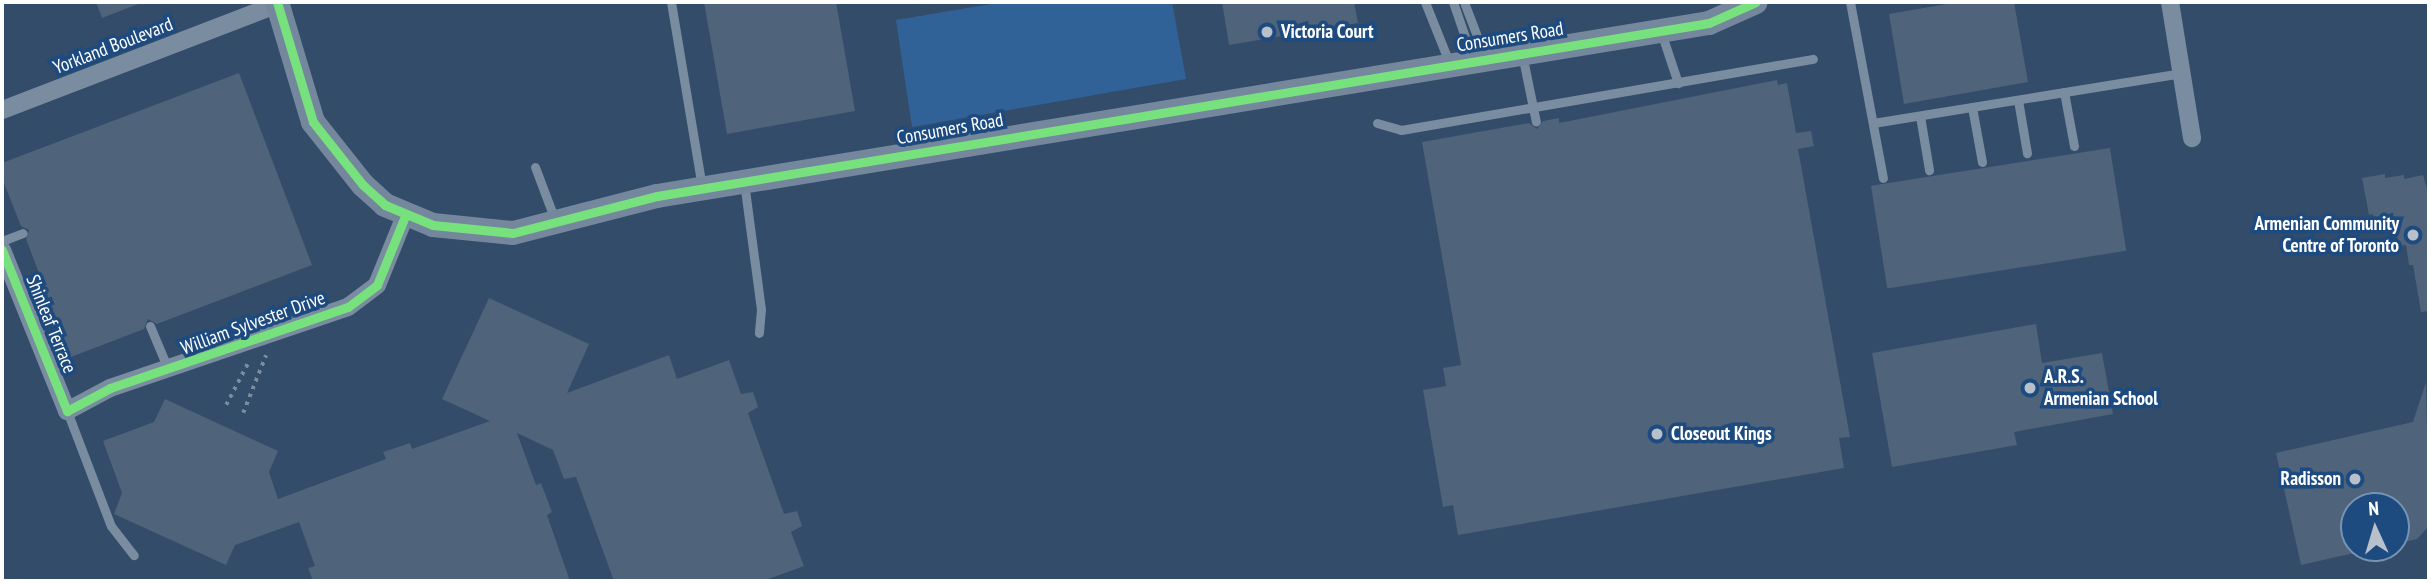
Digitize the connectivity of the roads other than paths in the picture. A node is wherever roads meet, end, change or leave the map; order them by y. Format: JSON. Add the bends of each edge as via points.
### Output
{"nodes":[{"id":1,"x":671,"y":2,"type":"edge"},
{"id":2,"x":1425,"y":2,"type":"edge"},
{"id":3,"x":1453,"y":2,"type":"edge"},
{"id":4,"x":1464,"y":2,"type":"edge"},
{"id":5,"x":1756,"y":2,"type":"edge"},
{"id":6,"x":1850,"y":2,"type":"edge"},
{"id":7,"x":2170,"y":2,"type":"edge"},
{"id":8,"x":277,"y":3,"type":"edge"},
{"id":9,"x":1661,"y":30,"type":"junction"},
{"id":10,"x":1522,"y":52,"type":"junction"},
{"id":11,"x":1813,"y":59,"type":"dead end"},
{"id":12,"x":1469,"y":61,"type":"junction"},
{"id":13,"x":2182,"y":73,"type":"junction"},
{"id":14,"x":1678,"y":83,"type":"junction"},
{"id":15,"x":2064,"y":92,"type":"junction"},
{"id":16,"x":2018,"y":100,"type":"junction"},
{"id":17,"x":1533,"y":107,"type":"junction"},
{"id":18,"x":1972,"y":107,"type":"junction"},
{"id":19,"x":2,"y":110,"type":"edge"},
{"id":20,"x":1920,"y":116,"type":"junction"},
{"id":21,"x":1377,"y":122,"type":"dead end"},
{"id":22,"x":1536,"y":122,"type":"dead end"},
{"id":23,"x":1873,"y":123,"type":"junction"},
{"id":24,"x":2192,"y":138,"type":"dead end"},
{"id":25,"x":2074,"y":146,"type":"dead end"},
{"id":26,"x":2027,"y":153,"type":"dead end"},
{"id":27,"x":1982,"y":162,"type":"dead end"},
{"id":28,"x":536,"y":167,"type":"dead end"},
{"id":29,"x":1929,"y":170,"type":"dead end"},
{"id":30,"x":1883,"y":178,"type":"dead end"},
{"id":31,"x":744,"y":182,"type":"junction"},
{"id":32,"x":702,"y":188,"type":"junction"},
{"id":33,"x":405,"y":216,"type":"junction"},
{"id":34,"x":555,"y":222,"type":"junction"},
{"id":35,"x":23,"y":233,"type":"dead end"},
{"id":36,"x":2,"y":241,"type":"edge"},
{"id":37,"x":2,"y":250,"type":"edge"},
{"id":38,"x":150,"y":326,"type":"dead end"},
{"id":39,"x":759,"y":333,"type":"dead end"},
{"id":40,"x":168,"y":371,"type":"junction"},
{"id":41,"x":67,"y":411,"type":"junction"},
{"id":42,"x":134,"y":555,"type":"dead end"}],
"edges":[{"from":1,"to":32,"type":"lane"},
{"from":2,"to":12,"type":"lane"},
{"from":3,"to":12,"type":"lane"},
{"from":4,"to":12,"type":"lane"},
{"from":5,"to":9,"type":"street","name":"Consumers Road","via":[[1709,23]]},
{"from":6,"to":23,"type":"lane"},
{"from":7,"to":13,"type":"street"},
{"from":8,"to":19,"type":"street","name":"Yorkland Boulevard"},
{"from":8,"to":33,"type":"street","name":"Consumers Road","via":[[313,122],[363,185]]},
{"from":9,"to":10,"type":"street","name":"Consumers Road"},
{"from":9,"to":14,"type":"lane","via":[[1664,52]]},
{"from":10,"to":12,"type":"street","name":"Consumers Road"},
{"from":10,"to":17,"type":"lane"},
{"from":11,"to":14,"type":"lane"},
{"from":12,"to":31,"type":"street","name":"Consumers Road"},
{"from":13,"to":15,"type":"lane"},
{"from":13,"to":24,"type":"street"},
{"from":14,"to":17,"type":"lane"},
{"from":15,"to":16,"type":"lane"},
{"from":15,"to":25,"type":"lane"},
{"from":16,"to":18,"type":"lane"},
{"from":16,"to":26,"type":"lane"},
{"from":17,"to":21,"type":"lane","via":[[1401,130]]},
{"from":17,"to":22,"type":"lane"},
{"from":18,"to":20,"type":"lane"},
{"from":18,"to":27,"type":"lane"},
{"from":20,"to":23,"type":"lane"},
{"from":20,"to":29,"type":"lane"},
{"from":23,"to":30,"type":"lane"},
{"from":28,"to":34,"type":"lane"},
{"from":31,"to":32,"type":"street","name":"Consumers Road"},
{"from":31,"to":39,"type":"lane","via":[[761,309]]},
{"from":32,"to":34,"type":"street","name":"Consumers Road"},
{"from":33,"to":34,"type":"street","name":"Consumers Road","via":[[452,230],[513,233]]},
{"from":33,"to":40,"type":"street","name":"William Sylvester Drive","via":[[377,285],[348,307]]},
{"from":35,"to":36,"type":"lane"},
{"from":37,"to":41,"type":"street","name":"Shinleaf Terrace"},
{"from":38,"to":40,"type":"lane"},
{"from":40,"to":41,"type":"street","name":"William Sylvester Drive","via":[[110,388]]},
{"from":41,"to":42,"type":"lane","name":"Shinleaf Terrace","via":[[111,526]]}]}
